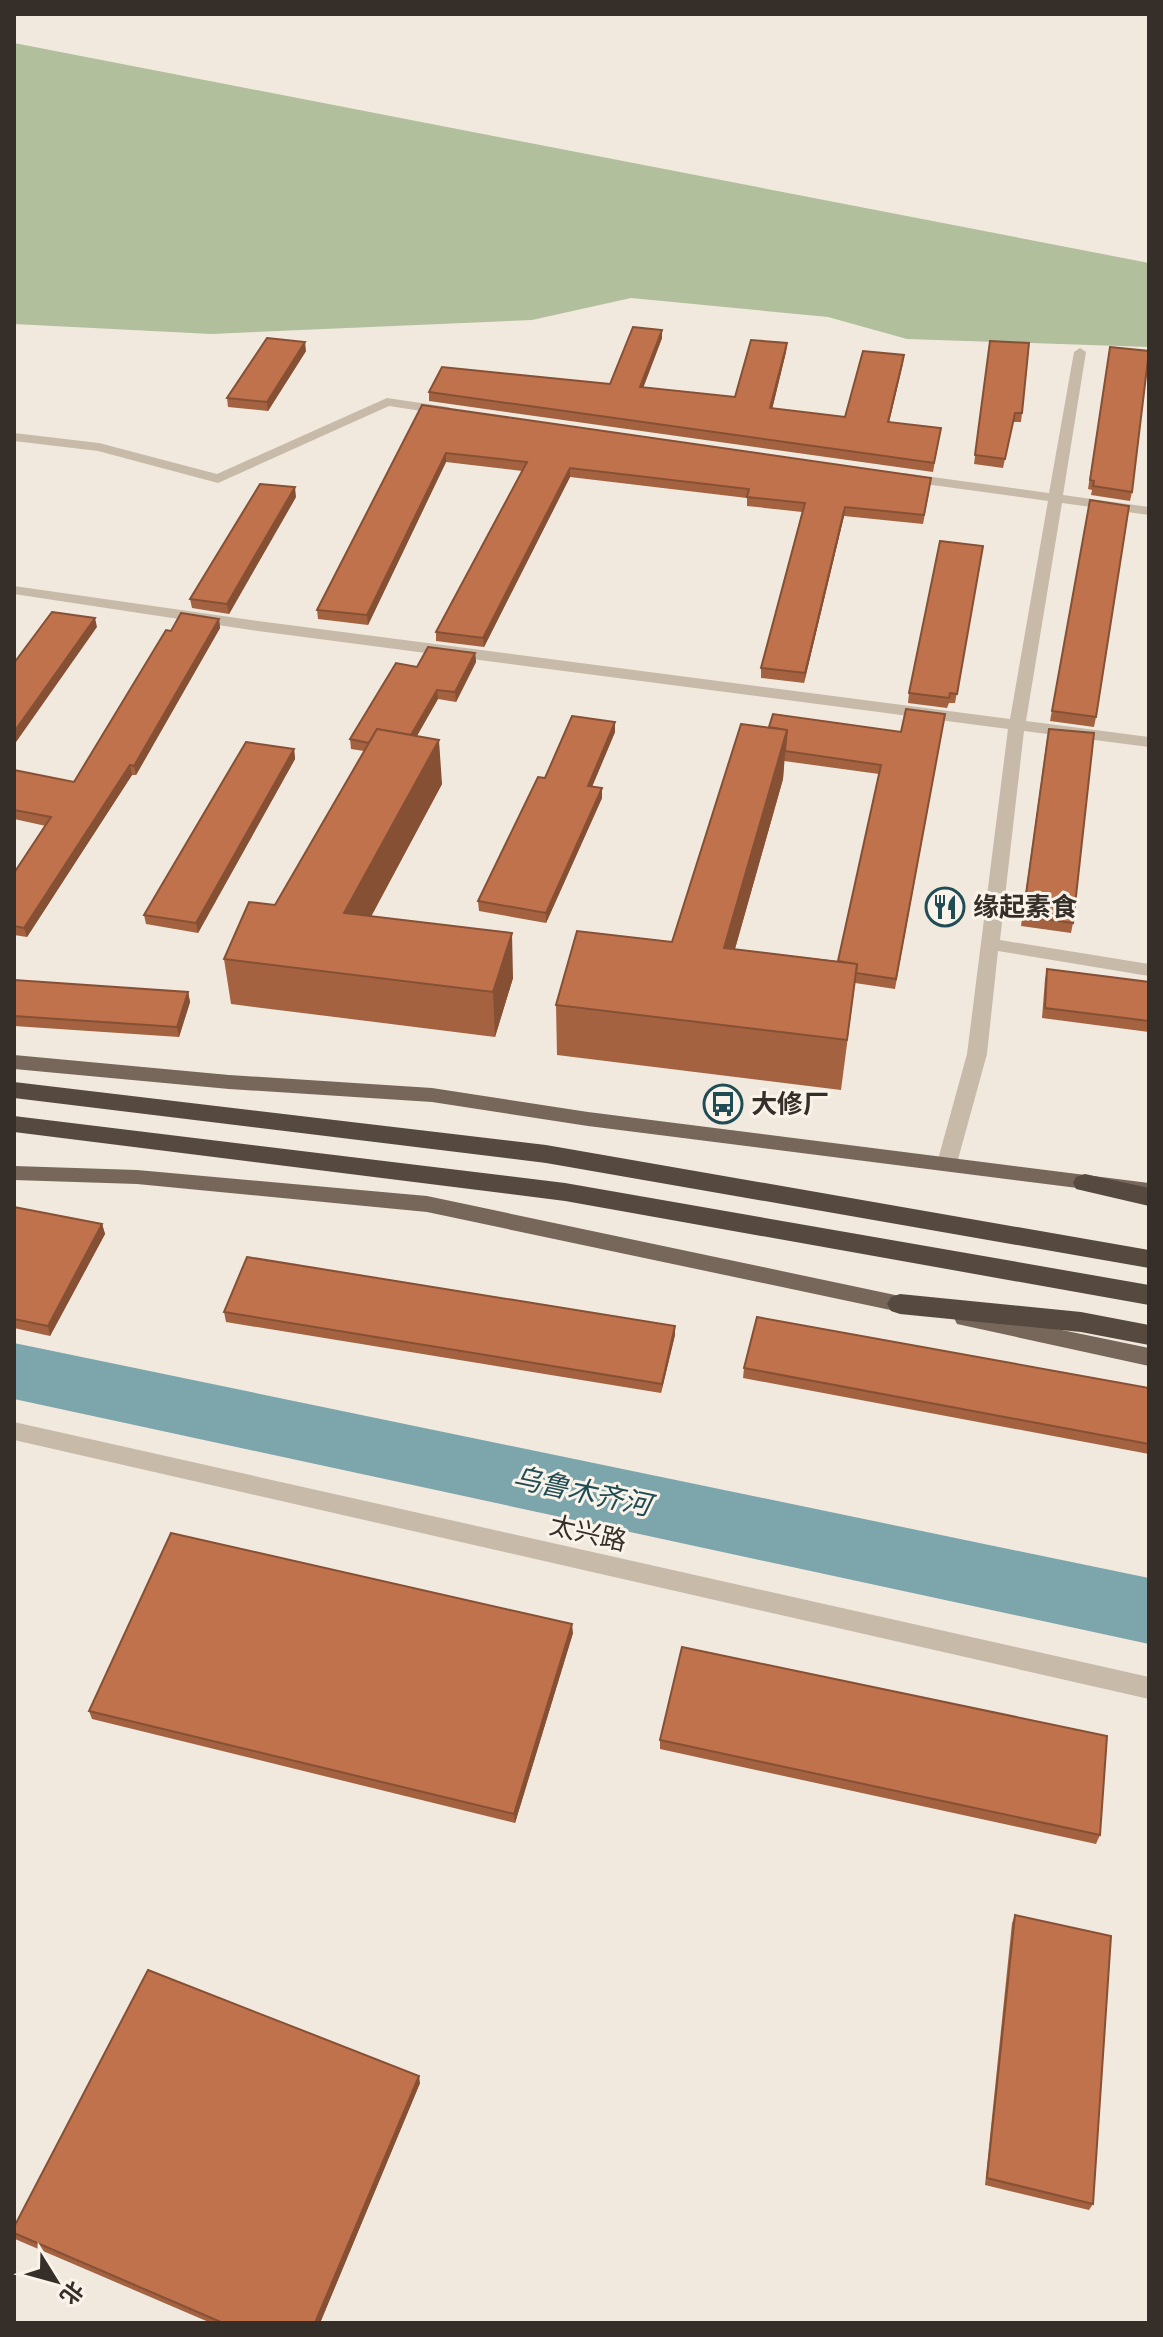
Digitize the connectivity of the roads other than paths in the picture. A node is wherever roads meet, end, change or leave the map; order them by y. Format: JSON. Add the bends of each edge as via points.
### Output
{"nodes":[{"id":1,"x":1080,"y":352,"type":"dead end"},
{"id":2,"x":464,"y":413,"type":"edge"},
{"id":3,"x":14,"y":437,"type":"edge"},
{"id":4,"x":883,"y":474,"type":"edge"},
{"id":5,"x":1053,"y":499,"type":"junction"},
{"id":6,"x":1149,"y":511,"type":"edge"},
{"id":7,"x":14,"y":590,"type":"edge"},
{"id":8,"x":1017,"y":724,"type":"junction"},
{"id":9,"x":1149,"y":742,"type":"edge"},
{"id":10,"x":990,"y":944,"type":"junction"},
{"id":11,"x":1149,"y":970,"type":"edge"},
{"id":12,"x":14,"y":1062,"type":"edge"},
{"id":13,"x":14,"y":1090,"type":"edge"},
{"id":14,"x":14,"y":1124,"type":"edge"},
{"id":15,"x":947,"y":1163,"type":"junction"},
{"id":16,"x":14,"y":1173,"type":"edge"},
{"id":17,"x":1085,"y":1183,"type":"junction"},
{"id":18,"x":1149,"y":1190,"type":"edge"},
{"id":19,"x":1149,"y":1197,"type":"edge"},
{"id":20,"x":1149,"y":1259,"type":"edge"},
{"id":21,"x":1149,"y":1295,"type":"edge"},
{"id":22,"x":900,"y":1304,"type":"junction"},
{"id":23,"x":1149,"y":1335,"type":"edge"},
{"id":24,"x":1149,"y":1357,"type":"edge"},
{"id":25,"x":14,"y":1431,"type":"edge"},
{"id":26,"x":1149,"y":1688,"type":"edge"}],
"edges":[{"from":1,"to":5,"type":"street"},
{"from":2,"to":3,"type":"street","via":[[387,402],[218,479],[99,447]]},
{"from":4,"to":5,"type":"street"},
{"from":5,"to":6,"type":"street"},
{"from":5,"to":8,"type":"street"},
{"from":7,"to":8,"type":"street"},
{"from":8,"to":9,"type":"street"},
{"from":8,"to":10,"type":"street"},
{"from":10,"to":11,"type":"street"},
{"from":10,"to":15,"type":"street","via":[[977,1054]]},
{"from":12,"to":15,"type":"main road","via":[[432,1095]]},
{"from":13,"to":20,"type":"highway","via":[[546,1154]]},
{"from":14,"to":21,"type":"highway","via":[[565,1192]]},
{"from":15,"to":17,"type":"main road"},
{"from":16,"to":22,"type":"main road","via":[[137,1177],[427,1204]]},
{"from":17,"to":18,"type":"main road"},
{"from":17,"to":19,"type":"highway"},
{"from":22,"to":23,"type":"highway","via":[[1081,1322]]},
{"from":22,"to":24,"type":"main road"},
{"from":25,"to":26,"type":"street","name":"太兴路"}]}
